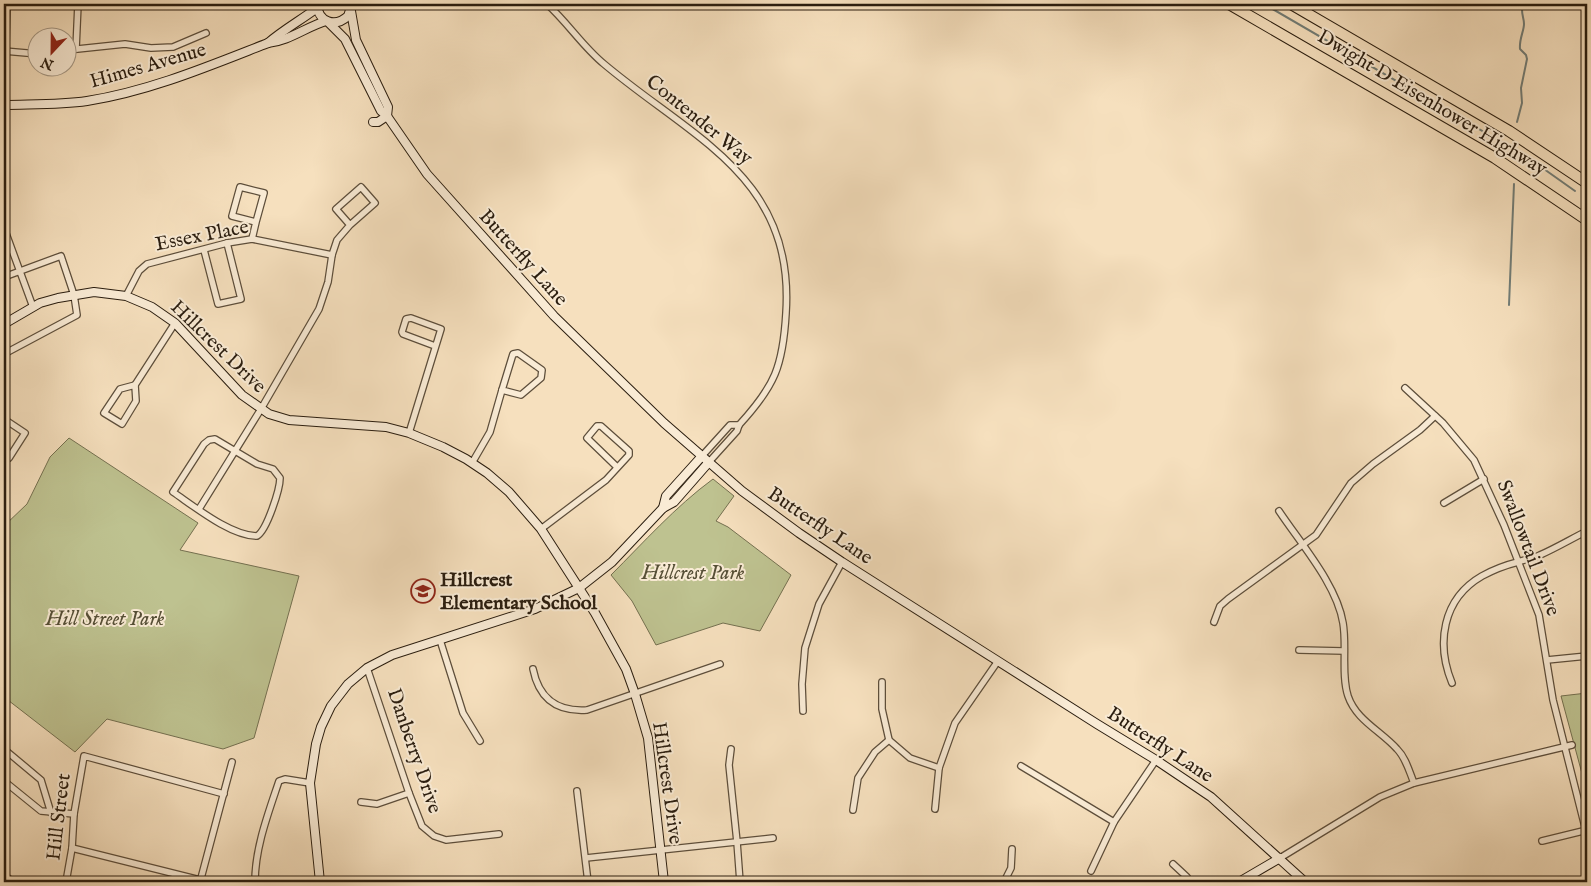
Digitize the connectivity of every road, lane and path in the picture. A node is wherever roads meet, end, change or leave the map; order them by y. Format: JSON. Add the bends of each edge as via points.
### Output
{"nodes":[{"id":1,"x":8,"y":4,"type":"edge"},
{"id":2,"x":78,"y":4,"type":"edge"},
{"id":3,"x":547,"y":4,"type":"edge"},
{"id":4,"x":1229,"y":4,"type":"edge"},
{"id":5,"x":1291,"y":4,"type":"edge"},
{"id":6,"x":316,"y":5,"type":"edge"},
{"id":7,"x":352,"y":6,"type":"edge"},
{"id":8,"x":327,"y":21,"type":"junction"},
{"id":9,"x":77,"y":28,"type":"edge"},
{"id":10,"x":206,"y":33,"type":"dead end"},
{"id":11,"x":268,"y":43,"type":"junction"},
{"id":12,"x":78,"y":49,"type":"edge"},
{"id":13,"x":5,"y":51,"type":"edge"},
{"id":14,"x":28,"y":53,"type":"edge"},
{"id":15,"x":4,"y":105,"type":"edge"},
{"id":16,"x":384,"y":114,"type":"junction"},
{"id":17,"x":4,"y":117,"type":"edge"},
{"id":18,"x":1587,"y":183,"type":"edge"},
{"id":19,"x":1587,"y":220,"type":"edge"},
{"id":20,"x":256,"y":222,"type":"junction"},
{"id":21,"x":350,"y":225,"type":"junction"},
{"id":22,"x":4,"y":228,"type":"edge"},
{"id":23,"x":252,"y":239,"type":"junction"},
{"id":24,"x":227,"y":243,"type":"junction"},
{"id":25,"x":204,"y":250,"type":"junction"},
{"id":26,"x":332,"y":255,"type":"junction"},
{"id":27,"x":19,"y":270,"type":"junction"},
{"id":28,"x":4,"y":277,"type":"edge"},
{"id":29,"x":74,"y":295,"type":"junction"},
{"id":30,"x":126,"y":296,"type":"junction"},
{"id":31,"x":32,"y":307,"type":"junction"},
{"id":32,"x":175,"y":323,"type":"junction"},
{"id":33,"x":4,"y":324,"type":"edge"},
{"id":34,"x":435,"y":346,"type":"junction"},
{"id":35,"x":4,"y":354,"type":"edge"},
{"id":36,"x":135,"y":385,"type":"junction"},
{"id":37,"x":1405,"y":388,"type":"dead end"},
{"id":38,"x":502,"y":390,"type":"junction"},
{"id":39,"x":261,"y":409,"type":"junction"},
{"id":40,"x":1435,"y":416,"type":"junction"},
{"id":41,"x":4,"y":419,"type":"edge"},
{"id":42,"x":739,"y":424,"type":"junction"},
{"id":43,"x":409,"y":433,"type":"junction"},
{"id":44,"x":233,"y":451,"type":"junction"},
{"id":45,"x":4,"y":454,"type":"edge"},
{"id":46,"x":702,"y":456,"type":"junction"},
{"id":47,"x":709,"y":462,"type":"junction"},
{"id":48,"x":472,"y":463,"type":"junction"},
{"id":49,"x":617,"y":467,"type":"junction"},
{"id":50,"x":1484,"y":479,"type":"junction"},
{"id":51,"x":1444,"y":503,"type":"dead end"},
{"id":52,"x":663,"y":508,"type":"junction"},
{"id":53,"x":198,"y":509,"type":"junction"},
{"id":54,"x":1279,"y":511,"type":"dead end"},
{"id":55,"x":541,"y":530,"type":"junction"},
{"id":56,"x":1587,"y":531,"type":"edge"},
{"id":57,"x":1303,"y":546,"type":"junction"},
{"id":58,"x":842,"y":562,"type":"junction"},
{"id":59,"x":1517,"y":562,"type":"junction"},
{"id":60,"x":579,"y":588,"type":"junction"},
{"id":61,"x":1214,"y":622,"type":"dead end"},
{"id":62,"x":440,"y":640,"type":"junction"},
{"id":63,"x":1299,"y":650,"type":"dead end"},
{"id":64,"x":1344,"y":651,"type":"junction"},
{"id":65,"x":1587,"y":656,"type":"edge"},
{"id":66,"x":1547,"y":660,"type":"junction"},
{"id":67,"x":998,"y":661,"type":"junction"},
{"id":68,"x":720,"y":664,"type":"dead end"},
{"id":69,"x":368,"y":668,"type":"junction"},
{"id":70,"x":532,"y":669,"type":"dead end"},
{"id":71,"x":882,"y":682,"type":"dead end"},
{"id":72,"x":1452,"y":683,"type":"dead end"},
{"id":73,"x":635,"y":694,"type":"junction"},
{"id":74,"x":803,"y":711,"type":"dead end"},
{"id":75,"x":480,"y":740,"type":"dead end"},
{"id":76,"x":889,"y":740,"type":"junction"},
{"id":77,"x":1572,"y":745,"type":"dead end"},
{"id":78,"x":1565,"y":747,"type":"junction"},
{"id":79,"x":4,"y":749,"type":"edge"},
{"id":80,"x":731,"y":750,"type":"dead end"},
{"id":81,"x":1156,"y":760,"type":"junction"},
{"id":82,"x":232,"y":762,"type":"dead end"},
{"id":83,"x":1020,"y":766,"type":"dead end"},
{"id":84,"x":939,"y":768,"type":"junction"},
{"id":85,"x":4,"y":780,"type":"edge"},
{"id":86,"x":310,"y":783,"type":"junction"},
{"id":87,"x":1414,"y":783,"type":"junction"},
{"id":88,"x":577,"y":791,"type":"dead end"},
{"id":89,"x":409,"y":793,"type":"junction"},
{"id":90,"x":224,"y":794,"type":"junction"},
{"id":91,"x":361,"y":802,"type":"dead end"},
{"id":92,"x":935,"y":809,"type":"dead end"},
{"id":93,"x":852,"y":810,"type":"dead end"},
{"id":94,"x":51,"y":813,"type":"junction"},
{"id":95,"x":74,"y":814,"type":"junction"},
{"id":96,"x":1114,"y":822,"type":"junction"},
{"id":97,"x":1587,"y":832,"type":"edge"},
{"id":98,"x":499,"y":834,"type":"dead end"},
{"id":99,"x":773,"y":838,"type":"dead end"},
{"id":100,"x":1542,"y":841,"type":"dead end"},
{"id":101,"x":738,"y":842,"type":"junction"},
{"id":102,"x":72,"y":848,"type":"junction"},
{"id":103,"x":1012,"y":849,"type":"dead end"},
{"id":104,"x":661,"y":850,"type":"junction"},
{"id":105,"x":586,"y":858,"type":"junction"},
{"id":106,"x":1280,"y":858,"type":"junction"},
{"id":107,"x":1173,"y":864,"type":"dead end"},
{"id":108,"x":1091,"y":871,"type":"dead end"},
{"id":109,"x":4,"y":876,"type":"edge"},
{"id":110,"x":200,"y":881,"type":"edge"},
{"id":111,"x":13,"y":882,"type":"edge"},
{"id":112,"x":66,"y":882,"type":"edge"},
{"id":113,"x":255,"y":882,"type":"edge"},
{"id":114,"x":320,"y":882,"type":"edge"},
{"id":115,"x":588,"y":882,"type":"edge"},
{"id":116,"x":664,"y":882,"type":"edge"},
{"id":117,"x":740,"y":882,"type":"edge"},
{"id":118,"x":1004,"y":882,"type":"edge"},
{"id":119,"x":1190,"y":882,"type":"edge"},
{"id":120,"x":1239,"y":882,"type":"edge"},
{"id":121,"x":1305,"y":882,"type":"edge"}],
"edges":[{"from":1,"to":13,"type":"street"},
{"from":2,"to":9,"type":"street"},
{"from":3,"to":42,"type":"street","name":"Contender Way","via":[[598,59],[735,168],[757,194],[772,222],[782,252],[788,288],[783,349],[775,376]]},
{"from":4,"to":19,"type":"highway","name":"Dwight D Eisenhower Highway","via":[[1495,158]]},
{"from":5,"to":18,"type":"highway","name":"Dwight D Eisenhower Highway","via":[[1501,126]]},
{"from":6,"to":8,"type":"street","name":"Butterfly Lane"},
{"from":6,"to":11,"type":"street","name":"Himes Avenue"},
{"from":7,"to":8,"type":"street","name":"Himes Avenue","via":[[344,20]]},
{"from":7,"to":16,"type":"street","name":"Butterfly Lane","via":[[356,40],[388,107]]},
{"from":8,"to":11,"type":"street","name":"Himes Avenue","via":[[280,42]]},
{"from":8,"to":16,"type":"street","name":"Butterfly Lane","via":[[345,39]]},
{"from":10,"to":12,"type":"street","via":[[172,48],[125,44]]},
{"from":11,"to":15,"type":"street","name":"Himes Avenue","via":[[179,77],[128,92],[86,101]]},
{"from":13,"to":14,"type":"street"},
{"from":13,"to":15,"type":"street"},
{"from":15,"to":17,"type":"street"},
{"from":16,"to":46,"type":"street","name":"Butterfly Lane","via":[[426,174],[548,310]]},
{"from":20,"to":20,"type":"street","via":[[264,193],[240,187],[232,216]]},
{"from":20,"to":23,"type":"street"},
{"from":21,"to":21,"type":"street","via":[[336,209],[361,187],[375,203]]},
{"from":21,"to":26,"type":"street","via":[[337,240]]},
{"from":22,"to":27,"type":"street"},
{"from":23,"to":24,"type":"street","name":"Essex Place"},
{"from":23,"to":26,"type":"street","name":"Essex Place"},
{"from":24,"to":25,"type":"street","name":"Essex Place"},
{"from":24,"to":25,"type":"street","via":[[241,298],[218,304]]},
{"from":25,"to":30,"type":"street","name":"Essex Place","via":[[147,264],[139,271]]},
{"from":26,"to":39,"type":"street","via":[[319,309]]},
{"from":27,"to":28,"type":"street"},
{"from":27,"to":29,"type":"street","via":[[61,256]]},
{"from":27,"to":31,"type":"street"},
{"from":29,"to":30,"type":"street","name":"Hillcrest Drive","via":[[94,292]]},
{"from":29,"to":31,"type":"street","name":"Hillcrest Drive"},
{"from":29,"to":35,"type":"street","via":[[77,315]]},
{"from":30,"to":32,"type":"street","name":"Hillcrest Drive","via":[[152,307]]},
{"from":31,"to":33,"type":"street","name":"Hillcrest Drive"},
{"from":32,"to":36,"type":"street"},
{"from":32,"to":39,"type":"street","name":"Hillcrest Drive","via":[[242,395]]},
{"from":34,"to":34,"type":"street","via":[[402,334],[406,319],[441,329]]},
{"from":34,"to":43,"type":"street"},
{"from":36,"to":36,"type":"street","via":[[120,389],[104,413],[122,424],[136,401]]},
{"from":37,"to":40,"type":"street","name":"Swallowtail Drive"},
{"from":38,"to":38,"type":"street","via":[[523,394],[541,378],[542,370],[518,352],[514,354]]},
{"from":38,"to":48,"type":"street","via":[[490,432]]},
{"from":39,"to":43,"type":"street","name":"Hillcrest Drive","via":[[289,420],[378,426]]},
{"from":39,"to":44,"type":"street"},
{"from":40,"to":50,"type":"street","name":"Swallowtail Drive","via":[[1470,455]]},
{"from":40,"to":57,"type":"street","via":[[1351,483],[1316,535]]},
{"from":41,"to":45,"type":"street","via":[[25,433],[9,458]]},
{"from":42,"to":46,"type":"street","name":"Contender Way","via":[[730,425]]},
{"from":42,"to":47,"type":"street","name":"Contender Way","via":[[737,431]]},
{"from":43,"to":48,"type":"street","name":"Hillcrest Drive"},
{"from":44,"to":53,"type":"street"},
{"from":44,"to":53,"type":"street","via":[[209,440],[173,492]]},
{"from":44,"to":53,"type":"street","via":[[273,469],[280,478],[264,530],[257,536],[242,534]]},
{"from":46,"to":47,"type":"street","name":"Butterfly Lane"},
{"from":46,"to":52,"type":"street","via":[[666,496]]},
{"from":47,"to":52,"type":"street","via":[[674,502]]},
{"from":47,"to":58,"type":"street","name":"Butterfly Lane","via":[[759,504]]},
{"from":48,"to":55,"type":"street","name":"Hillcrest Drive","via":[[509,492]]},
{"from":49,"to":49,"type":"street","via":[[629,451],[597,426],[587,438]]},
{"from":49,"to":55,"type":"street","via":[[606,480]]},
{"from":50,"to":51,"type":"street"},
{"from":50,"to":59,"type":"street","name":"Swallowtail Drive"},
{"from":52,"to":60,"type":"street","via":[[612,562]]},
{"from":54,"to":57,"type":"street"},
{"from":55,"to":60,"type":"street","name":"Hillcrest Drive"},
{"from":56,"to":59,"type":"street","via":[[1538,556]]},
{"from":57,"to":61,"type":"street","via":[[1228,599],[1220,606]]},
{"from":57,"to":64,"type":"street","via":[[1332,588],[1340,607]]},
{"from":58,"to":67,"type":"street","name":"Butterfly Lane"},
{"from":58,"to":74,"type":"street","via":[[819,604],[805,648]]},
{"from":59,"to":66,"type":"street","name":"Swallowtail Drive","via":[[1539,615]]},
{"from":59,"to":72,"type":"street","via":[[1473,583],[1451,610],[1442,643],[1446,670]]},
{"from":60,"to":62,"type":"street","via":[[535,609]]},
{"from":60,"to":73,"type":"street","name":"Hillcrest Drive","via":[[608,634]]},
{"from":62,"to":69,"type":"street","via":[[392,655]]},
{"from":62,"to":75,"type":"street","via":[[463,712]]},
{"from":63,"to":64,"type":"street"},
{"from":64,"to":87,"type":"street","via":[[1346,685],[1353,706],[1398,750]]},
{"from":65,"to":66,"type":"street"},
{"from":66,"to":78,"type":"street","name":"Swallowtail Drive"},
{"from":67,"to":81,"type":"street","name":"Butterfly Lane"},
{"from":67,"to":84,"type":"street","via":[[955,723]]},
{"from":68,"to":73,"type":"street"},
{"from":69,"to":86,"type":"street","via":[[348,684],[331,706],[316,744]]},
{"from":69,"to":89,"type":"street","name":"Danberry Drive"},
{"from":70,"to":73,"type":"street","via":[[543,694],[564,709],[587,710]]},
{"from":71,"to":76,"type":"street","via":[[882,709]]},
{"from":73,"to":104,"type":"street","name":"Hillcrest Drive","via":[[648,738]]},
{"from":76,"to":84,"type":"street","via":[[910,758]]},
{"from":76,"to":93,"type":"street","via":[[875,752],[858,778]]},
{"from":77,"to":78,"type":"street"},
{"from":78,"to":87,"type":"street"},
{"from":78,"to":97,"type":"street","name":"Swallowtail Drive"},
{"from":79,"to":94,"type":"street","via":[[41,780]]},
{"from":80,"to":101,"type":"street","via":[[729,765]]},
{"from":81,"to":96,"type":"street"},
{"from":81,"to":106,"type":"street","name":"Butterfly Lane","via":[[1211,797]]},
{"from":82,"to":90,"type":"street"},
{"from":83,"to":96,"type":"street"},
{"from":84,"to":92,"type":"street"},
{"from":85,"to":94,"type":"street","via":[[41,811]]},
{"from":86,"to":113,"type":"street","via":[[279,781],[255,868]]},
{"from":86,"to":114,"type":"street"},
{"from":87,"to":106,"type":"street","via":[[1380,797]]},
{"from":88,"to":105,"type":"street"},
{"from":89,"to":91,"type":"street","via":[[377,804]]},
{"from":89,"to":98,"type":"street","name":"Danberry Drive","via":[[422,826],[434,836],[446,840]]},
{"from":90,"to":95,"type":"street","name":"Hill Street","via":[[84,756]]},
{"from":90,"to":110,"type":"street"},
{"from":94,"to":95,"type":"street"},
{"from":95,"to":102,"type":"street","name":"Hill Street"},
{"from":96,"to":108,"type":"street"},
{"from":97,"to":100,"type":"street"},
{"from":99,"to":101,"type":"street"},
{"from":101,"to":104,"type":"street"},
{"from":101,"to":117,"type":"street"},
{"from":102,"to":110,"type":"street"},
{"from":102,"to":112,"type":"street","name":"Hill Street"},
{"from":103,"to":118,"type":"street","via":[[1011,868]]},
{"from":104,"to":105,"type":"street"},
{"from":104,"to":116,"type":"street","name":"Hillcrest Drive"},
{"from":105,"to":115,"type":"street"},
{"from":106,"to":120,"type":"street"},
{"from":106,"to":121,"type":"street","name":"Butterfly Lane"},
{"from":107,"to":119,"type":"street"},
{"from":109,"to":111,"type":"street"}]}
